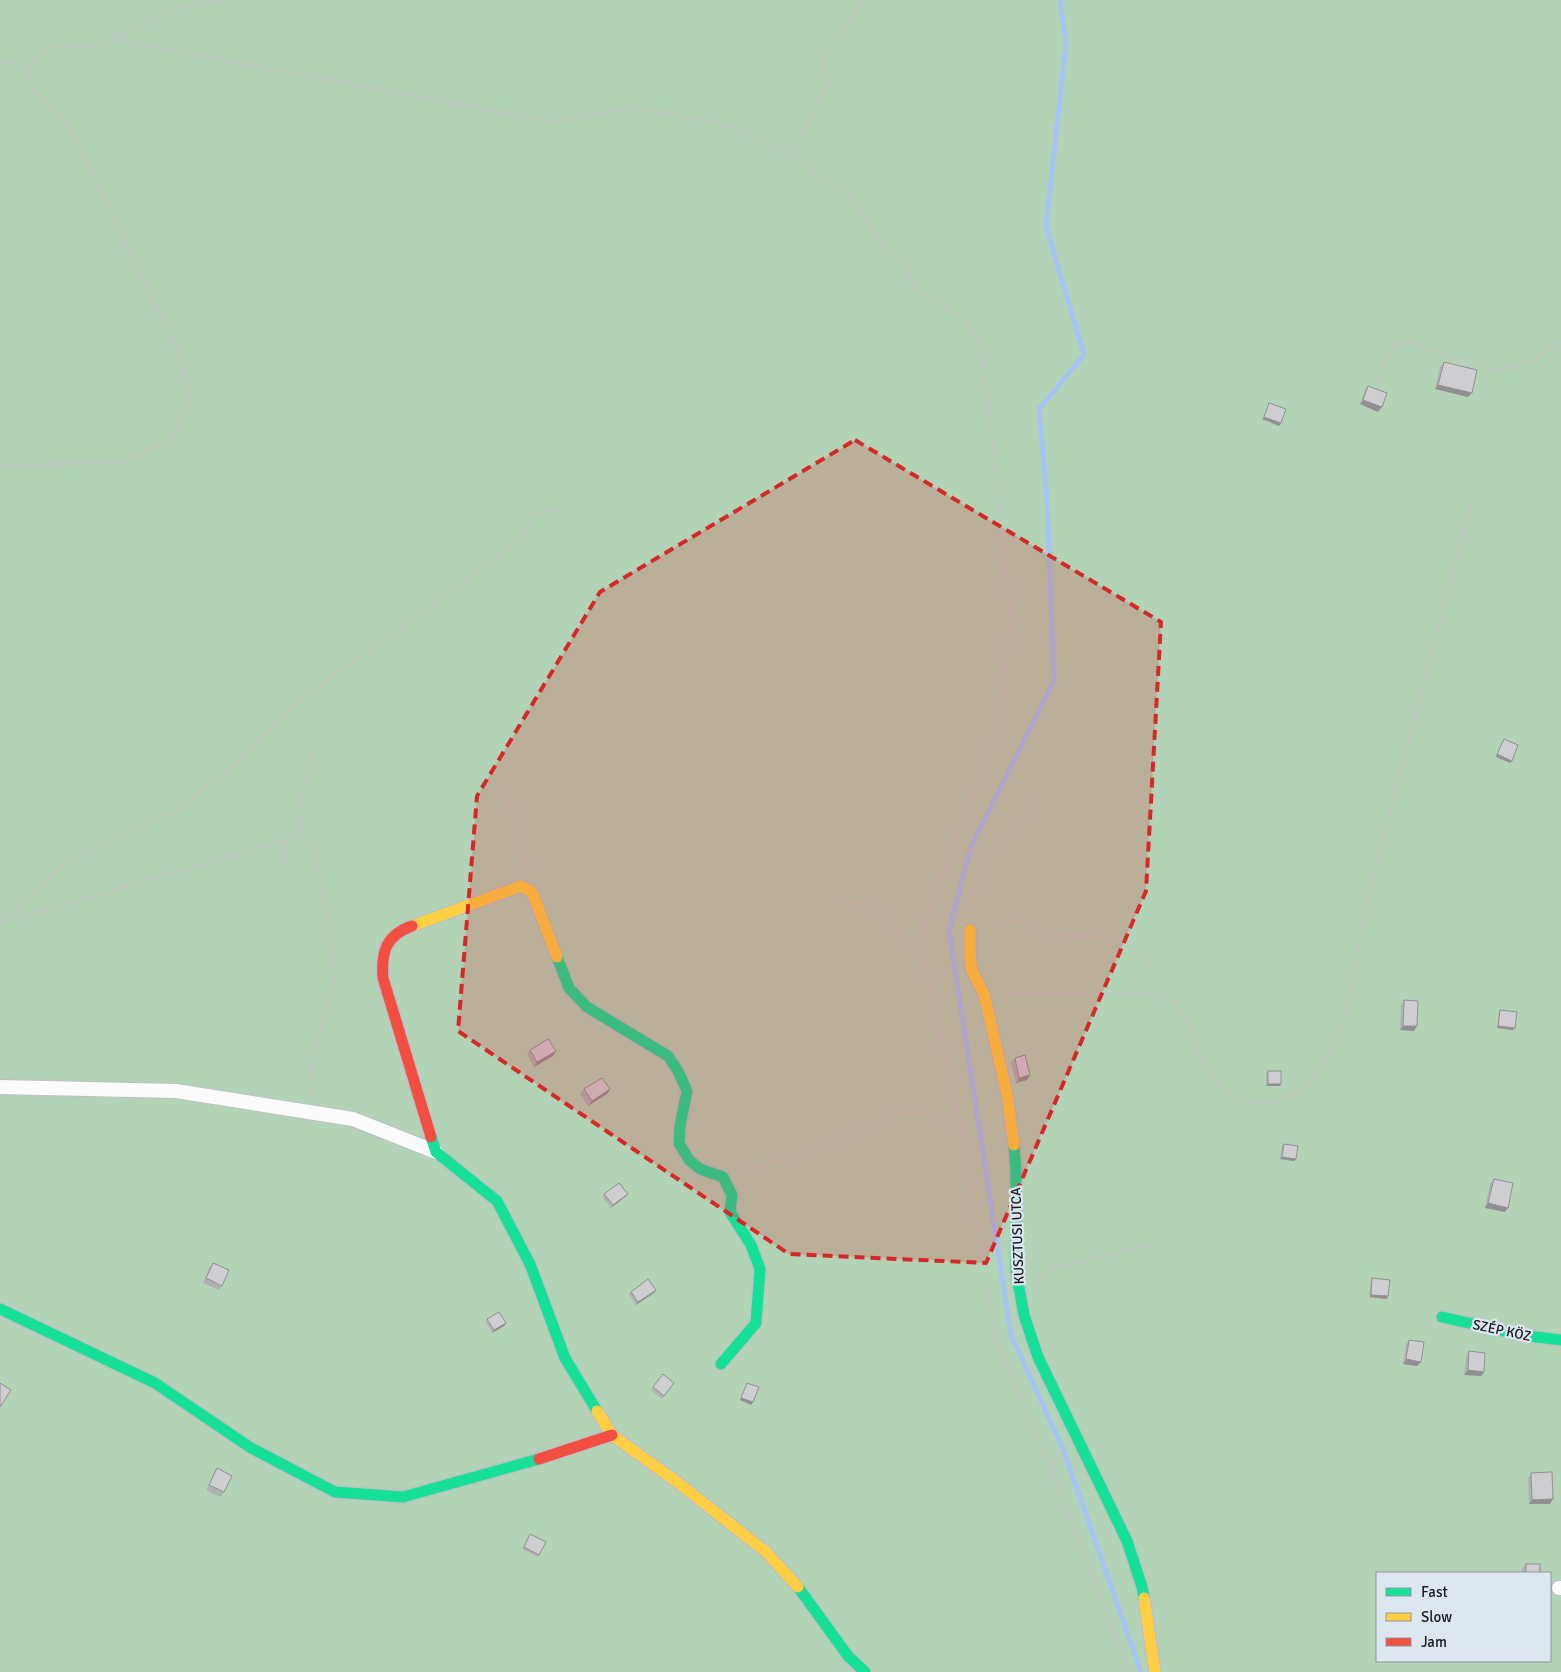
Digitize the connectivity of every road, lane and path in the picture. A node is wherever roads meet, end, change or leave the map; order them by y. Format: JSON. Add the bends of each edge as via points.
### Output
{"nodes":[{"id":1,"x":231,"y":0,"type":"edge"},
{"id":2,"x":863,"y":0,"type":"edge"},
{"id":3,"x":111,"y":38,"type":"junction"},
{"id":4,"x":0,"y":60,"type":"edge"},
{"id":5,"x":28,"y":65,"type":"junction"},
{"id":6,"x":792,"y":155,"type":"junction"},
{"id":7,"x":1561,"y":341,"type":"edge"},
{"id":8,"x":1377,"y":383,"type":"dead end"},
{"id":9,"x":0,"y":466,"type":"edge"},
{"id":10,"x":1472,"y":500,"type":"dead end"},
{"id":11,"x":560,"y":509,"type":"dead end"},
{"id":12,"x":316,"y":746,"type":"dead end"},
{"id":13,"x":506,"y":790,"type":"dead end"},
{"id":14,"x":1039,"y":797,"type":"dead end"},
{"id":15,"x":299,"y":833,"type":"junction"},
{"id":16,"x":284,"y":840,"type":"junction"},
{"id":17,"x":952,"y":852,"type":"junction"},
{"id":18,"x":984,"y":861,"type":"junction"},
{"id":19,"x":288,"y":869,"type":"dead end"},
{"id":20,"x":521,"y":886,"type":"junction"},
{"id":21,"x":847,"y":902,"type":"dead end"},
{"id":22,"x":0,"y":923,"type":"edge"},
{"id":23,"x":970,"y":930,"type":"junction"},
{"id":24,"x":924,"y":959,"type":"junction"},
{"id":25,"x":1154,"y":964,"type":"dead end"},
{"id":26,"x":984,"y":994,"type":"junction"},
{"id":27,"x":947,"y":1064,"type":"dead end"},
{"id":28,"x":0,"y":1087,"type":"edge"},
{"id":29,"x":308,"y":1112,"type":"junction"},
{"id":30,"x":963,"y":1133,"type":"dead end"},
{"id":31,"x":436,"y":1152,"type":"junction"},
{"id":32,"x":723,"y":1177,"type":"junction"},
{"id":33,"x":1150,"y":1245,"type":"dead end"},
{"id":34,"x":1035,"y":1287,"type":"dead end"},
{"id":35,"x":0,"y":1309,"type":"edge"},
{"id":36,"x":1442,"y":1318,"type":"dead end"},
{"id":37,"x":1561,"y":1340,"type":"edge"},
{"id":38,"x":721,"y":1364,"type":"dead end"},
{"id":39,"x":612,"y":1435,"type":"junction"},
{"id":40,"x":1059,"y":1452,"type":"dead end"},
{"id":41,"x":1051,"y":1470,"type":"dead end"},
{"id":42,"x":865,"y":1672,"type":"edge"},
{"id":43,"x":1155,"y":1672,"type":"edge"}],
"edges":[{"from":1,"to":3,"type":"path","via":[[183,6]]},
{"from":2,"to":6,"type":"path","via":[[821,58],[828,81]]},
{"from":3,"to":5,"type":"path","via":[[90,48],[56,44]]},
{"from":3,"to":6,"type":"path","via":[[553,122],[639,107],[728,126]]},
{"from":4,"to":5,"type":"path"},
{"from":5,"to":9,"type":"path","via":[[33,89],[63,121],[81,150],[179,354],[190,401],[170,441],[120,462]]},
{"from":6,"to":17,"type":"path","via":[[828,183],[852,195],[886,252],[903,260],[916,288],[965,320],[980,346],[1010,613],[1001,720]]},
{"from":7,"to":8,"type":"path","via":[[1532,361],[1501,371],[1412,342],[1401,342],[1392,347]]},
{"from":10,"to":26,"type":"path","via":[[1366,904],[1344,1021],[1325,1062],[1302,1090],[1274,1103],[1245,1102],[1220,1087],[1200,1059],[1189,1021],[1176,1002],[1153,994]]},
{"from":11,"to":22,"type":"path","via":[[538,514],[514,544],[292,707],[228,770],[182,808],[66,863]]},
{"from":12,"to":15,"type":"path","via":[[301,796]]},
{"from":13,"to":20,"type":"path","via":[[528,868]]},
{"from":14,"to":18,"type":"path","via":[[1030,813]]},
{"from":15,"to":16,"type":"path"},
{"from":15,"to":29,"type":"path","via":[[310,839],[316,854],[336,975],[313,1056]]},
{"from":16,"to":19,"type":"path"},
{"from":16,"to":22,"type":"path"},
{"from":17,"to":18,"type":"path","via":[[970,849]]},
{"from":17,"to":24,"type":"path","via":[[926,921]]},
{"from":18,"to":23,"type":"path","via":[[972,899]]},
{"from":20,"to":31,"type":"street","via":[[400,930],[381,958],[383,978]]},
{"from":20,"to":32,"type":"street","via":[[532,892],[569,988],[587,1007],[668,1056],[678,1070],[687,1091],[679,1143],[689,1160],[700,1169]]},
{"from":21,"to":24,"type":"path","via":[[875,907]]},
{"from":23,"to":25,"type":"path","via":[[1018,920],[1054,936],[1093,936],[1120,944]]},
{"from":23,"to":26,"type":"street","name":"KUSZTUSI UTCA","via":[[970,966],[976,984]]},
{"from":24,"to":27,"type":"path"},
{"from":26,"to":43,"type":"street","name":"KUSZTUSI UTCA","via":[[1015,1154],[1015,1257],[1018,1290],[1027,1327],[1038,1357],[1127,1541],[1142,1587]]},
{"from":28,"to":29,"type":"street","via":[[176,1091]]},
{"from":29,"to":31,"type":"street","via":[[354,1119]]},
{"from":30,"to":32,"type":"path","via":[[928,1114],[898,1112],[822,1148]]},
{"from":31,"to":39,"type":"street","via":[[497,1200],[530,1264],[565,1358]]},
{"from":32,"to":38,"type":"street","via":[[732,1195],[730,1212],[751,1245],[760,1269],[756,1323]]},
{"from":33,"to":34,"type":"path","via":[[1053,1268],[1037,1280]]},
{"from":35,"to":39,"type":"street","via":[[155,1383],[251,1448],[335,1492],[402,1497],[519,1466]]},
{"from":36,"to":37,"type":"street","name":"SZÉP KÖZ"},
{"from":39,"to":42,"type":"street","via":[[766,1552],[801,1591],[848,1656]]},
{"from":40,"to":41,"type":"path"}]}
